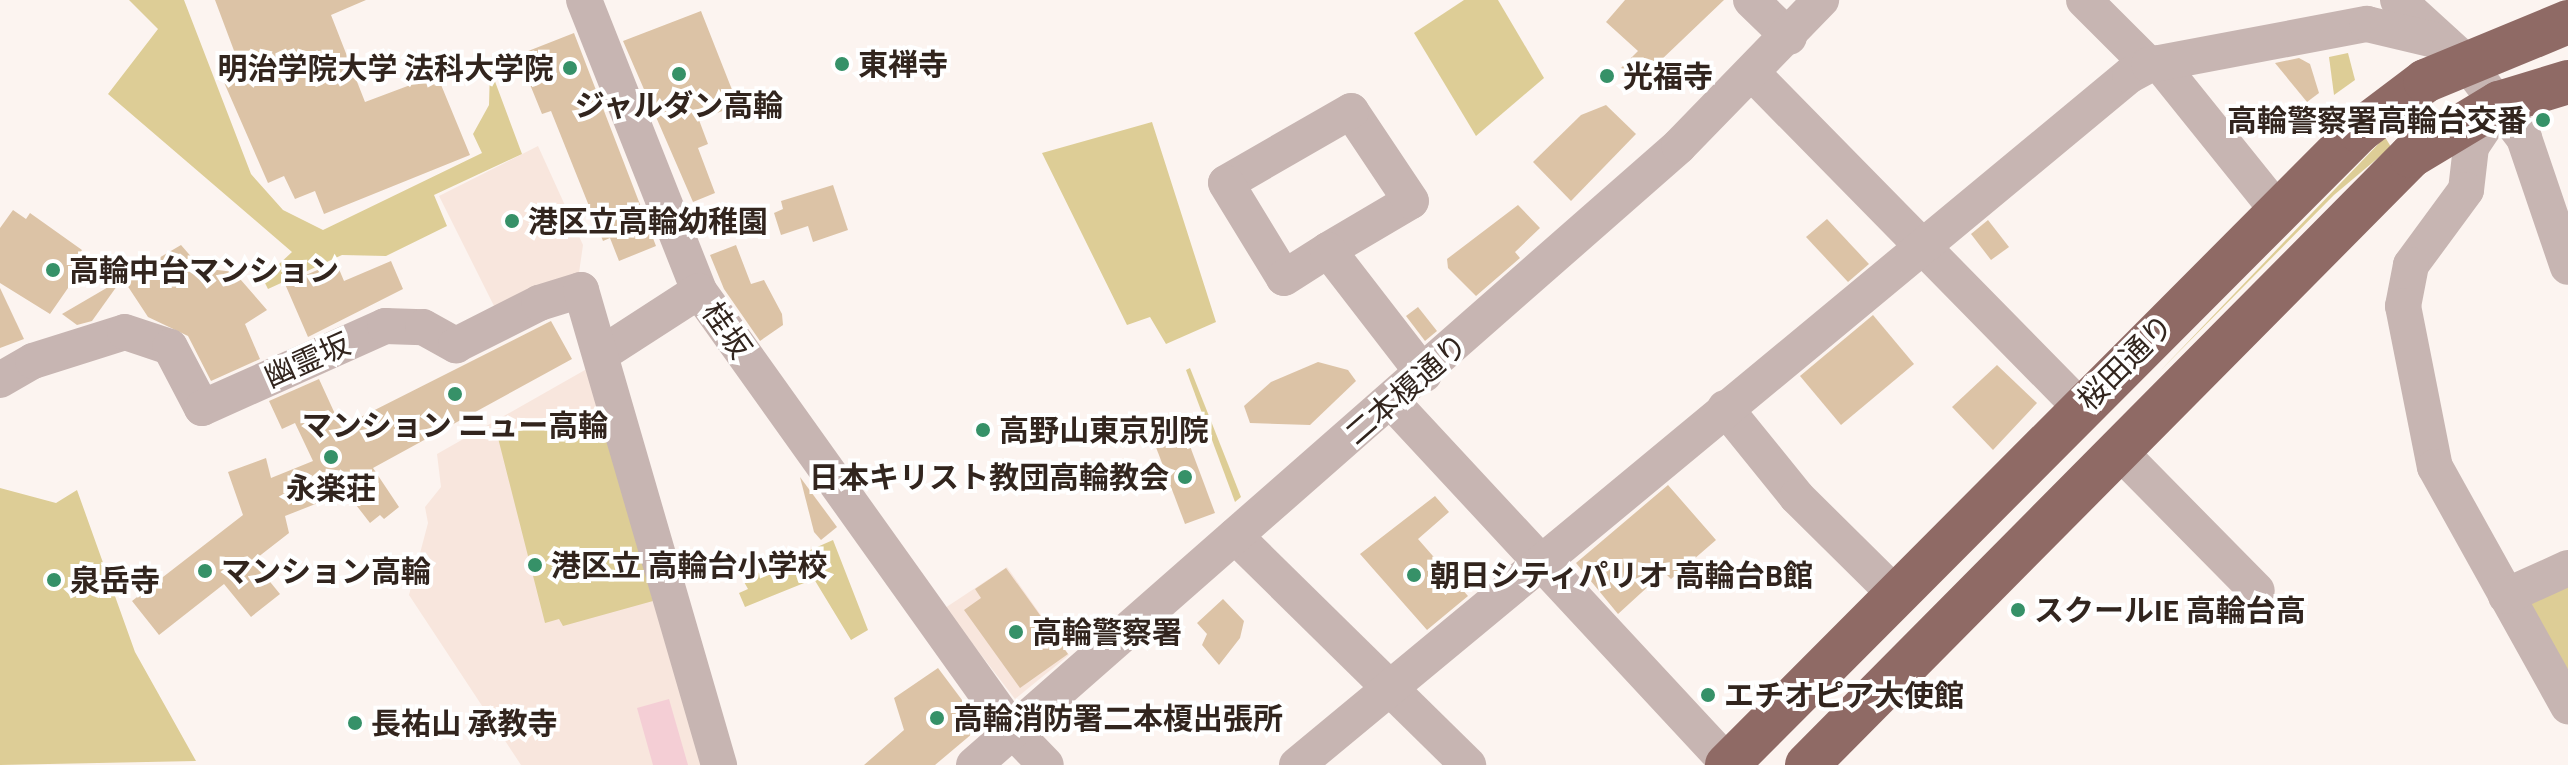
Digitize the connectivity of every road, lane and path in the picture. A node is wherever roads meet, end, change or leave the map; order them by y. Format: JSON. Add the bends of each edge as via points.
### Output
{"nodes":[{"id":1,"x":584,"y":0,"type":"edge"},
{"id":2,"x":1751,"y":0,"type":"edge"},
{"id":3,"x":1821,"y":0,"type":"edge"},
{"id":4,"x":2084,"y":0,"type":"edge"},
{"id":5,"x":2398,"y":0,"type":"edge"},
{"id":6,"x":2568,"y":22,"type":"edge"},
{"id":7,"x":1789,"y":37,"type":"junction"},
{"id":8,"x":2454,"y":52,"type":"junction"},
{"id":9,"x":2154,"y":64,"type":"junction"},
{"id":10,"x":1753,"y":74,"type":"junction"},
{"id":11,"x":2568,"y":82,"type":"edge"},
{"id":12,"x":2499,"y":103,"type":"junction"},
{"id":13,"x":2278,"y":211,"type":"junction"},
{"id":14,"x":1922,"y":244,"type":"junction"},
{"id":15,"x":1328,"y":250,"type":"junction"},
{"id":16,"x":2568,"y":267,"type":"edge"},
{"id":17,"x":699,"y":291,"type":"junction"},
{"id":18,"x":603,"y":353,"type":"junction"},
{"id":19,"x":1424,"y":374,"type":"junction"},
{"id":20,"x":0,"y":380,"type":"edge"},
{"id":21,"x":1392,"y":402,"type":"junction"},
{"id":22,"x":2080,"y":407,"type":"junction"},
{"id":23,"x":1725,"y":408,"type":"junction"},
{"id":24,"x":2117,"y":449,"type":"junction"},
{"id":25,"x":1235,"y":536,"type":"junction"},
{"id":26,"x":1538,"y":560,"type":"junction"},
{"id":27,"x":2568,"y":568,"type":"edge"},
{"id":28,"x":2257,"y":591,"type":"dead end"},
{"id":29,"x":1895,"y":594,"type":"junction"},
{"id":30,"x":2506,"y":596,"type":"junction"},
{"id":31,"x":1388,"y":690,"type":"junction"},
{"id":32,"x":2568,"y":706,"type":"edge"},
{"id":33,"x":1013,"y":731,"type":"junction"},
{"id":34,"x":975,"y":764,"type":"edge"},
{"id":35,"x":1728,"y":764,"type":"edge"},
{"id":36,"x":719,"y":765,"type":"edge"},
{"id":37,"x":1046,"y":765,"type":"edge"},
{"id":38,"x":1297,"y":765,"type":"edge"},
{"id":39,"x":1468,"y":765,"type":"edge"},
{"id":40,"x":1807,"y":765,"type":"edge"}],
"edges":[{"from":1,"to":17,"type":"street","name":"桂坂"},
{"from":2,"to":7,"type":"street"},
{"from":3,"to":7,"type":"street","name":"二本榎通り"},
{"from":4,"to":9,"type":"street"},
{"from":5,"to":8,"type":"street"},
{"from":6,"to":8,"type":"highway","name":"桜田通り"},
{"from":7,"to":10,"type":"street","name":"二本榎通り"},
{"from":8,"to":9,"type":"street","via":[[2367,24]]},
{"from":8,"to":12,"type":"street"},
{"from":8,"to":13,"type":"highway","name":"桜田通り","via":[[2380,112]]},
{"from":9,"to":13,"type":"street"},
{"from":9,"to":14,"type":"street"},
{"from":10,"to":14,"type":"street"},
{"from":10,"to":19,"type":"street","name":"二本榎通り"},
{"from":11,"to":12,"type":"highway","name":"桜田通り"},
{"from":12,"to":16,"type":"street","via":[[2535,162],[2547,218]]},
{"from":12,"to":24,"type":"highway","name":"桜田通り","via":[[2411,156]]},
{"from":12,"to":30,"type":"street","via":[[2471,147],[2466,190],[2411,265],[2403,306],[2435,467]]},
{"from":13,"to":22,"type":"highway","name":"桜田通り"},
{"from":14,"to":22,"type":"street"},
{"from":14,"to":23,"type":"street"},
{"from":15,"to":15,"type":"street","via":[[1284,278],[1226,183],[1351,111],[1411,201]]},
{"from":15,"to":19,"type":"street"},
{"from":17,"to":18,"type":"street"},
{"from":17,"to":33,"type":"street","name":"桂坂"},
{"from":18,"to":20,"type":"street","name":"幽霊坂","via":[[581,290],[539,303],[456,345],[423,327],[385,326],[202,408],[170,347],[125,332],[33,361]]},
{"from":18,"to":36,"type":"street"},
{"from":19,"to":21,"type":"street","name":"二本榎通り"},
{"from":21,"to":25,"type":"street","name":"二本榎通り"},
{"from":21,"to":26,"type":"street"},
{"from":22,"to":29,"type":"highway","name":"桜田通り"},
{"from":23,"to":26,"type":"street"},
{"from":23,"to":29,"type":"street","via":[[1797,497]]},
{"from":24,"to":28,"type":"street"},
{"from":24,"to":40,"type":"highway","name":"桜田通り"},
{"from":25,"to":31,"type":"street"},
{"from":25,"to":33,"type":"street","name":"二本榎通り"},
{"from":26,"to":31,"type":"street"},
{"from":26,"to":35,"type":"street"},
{"from":27,"to":30,"type":"street"},
{"from":29,"to":35,"type":"highway","name":"桜田通り"},
{"from":30,"to":32,"type":"street"},
{"from":31,"to":38,"type":"street"},
{"from":31,"to":39,"type":"street"},
{"from":33,"to":34,"type":"street","name":"二本榎通り"},
{"from":33,"to":37,"type":"street"}]}
